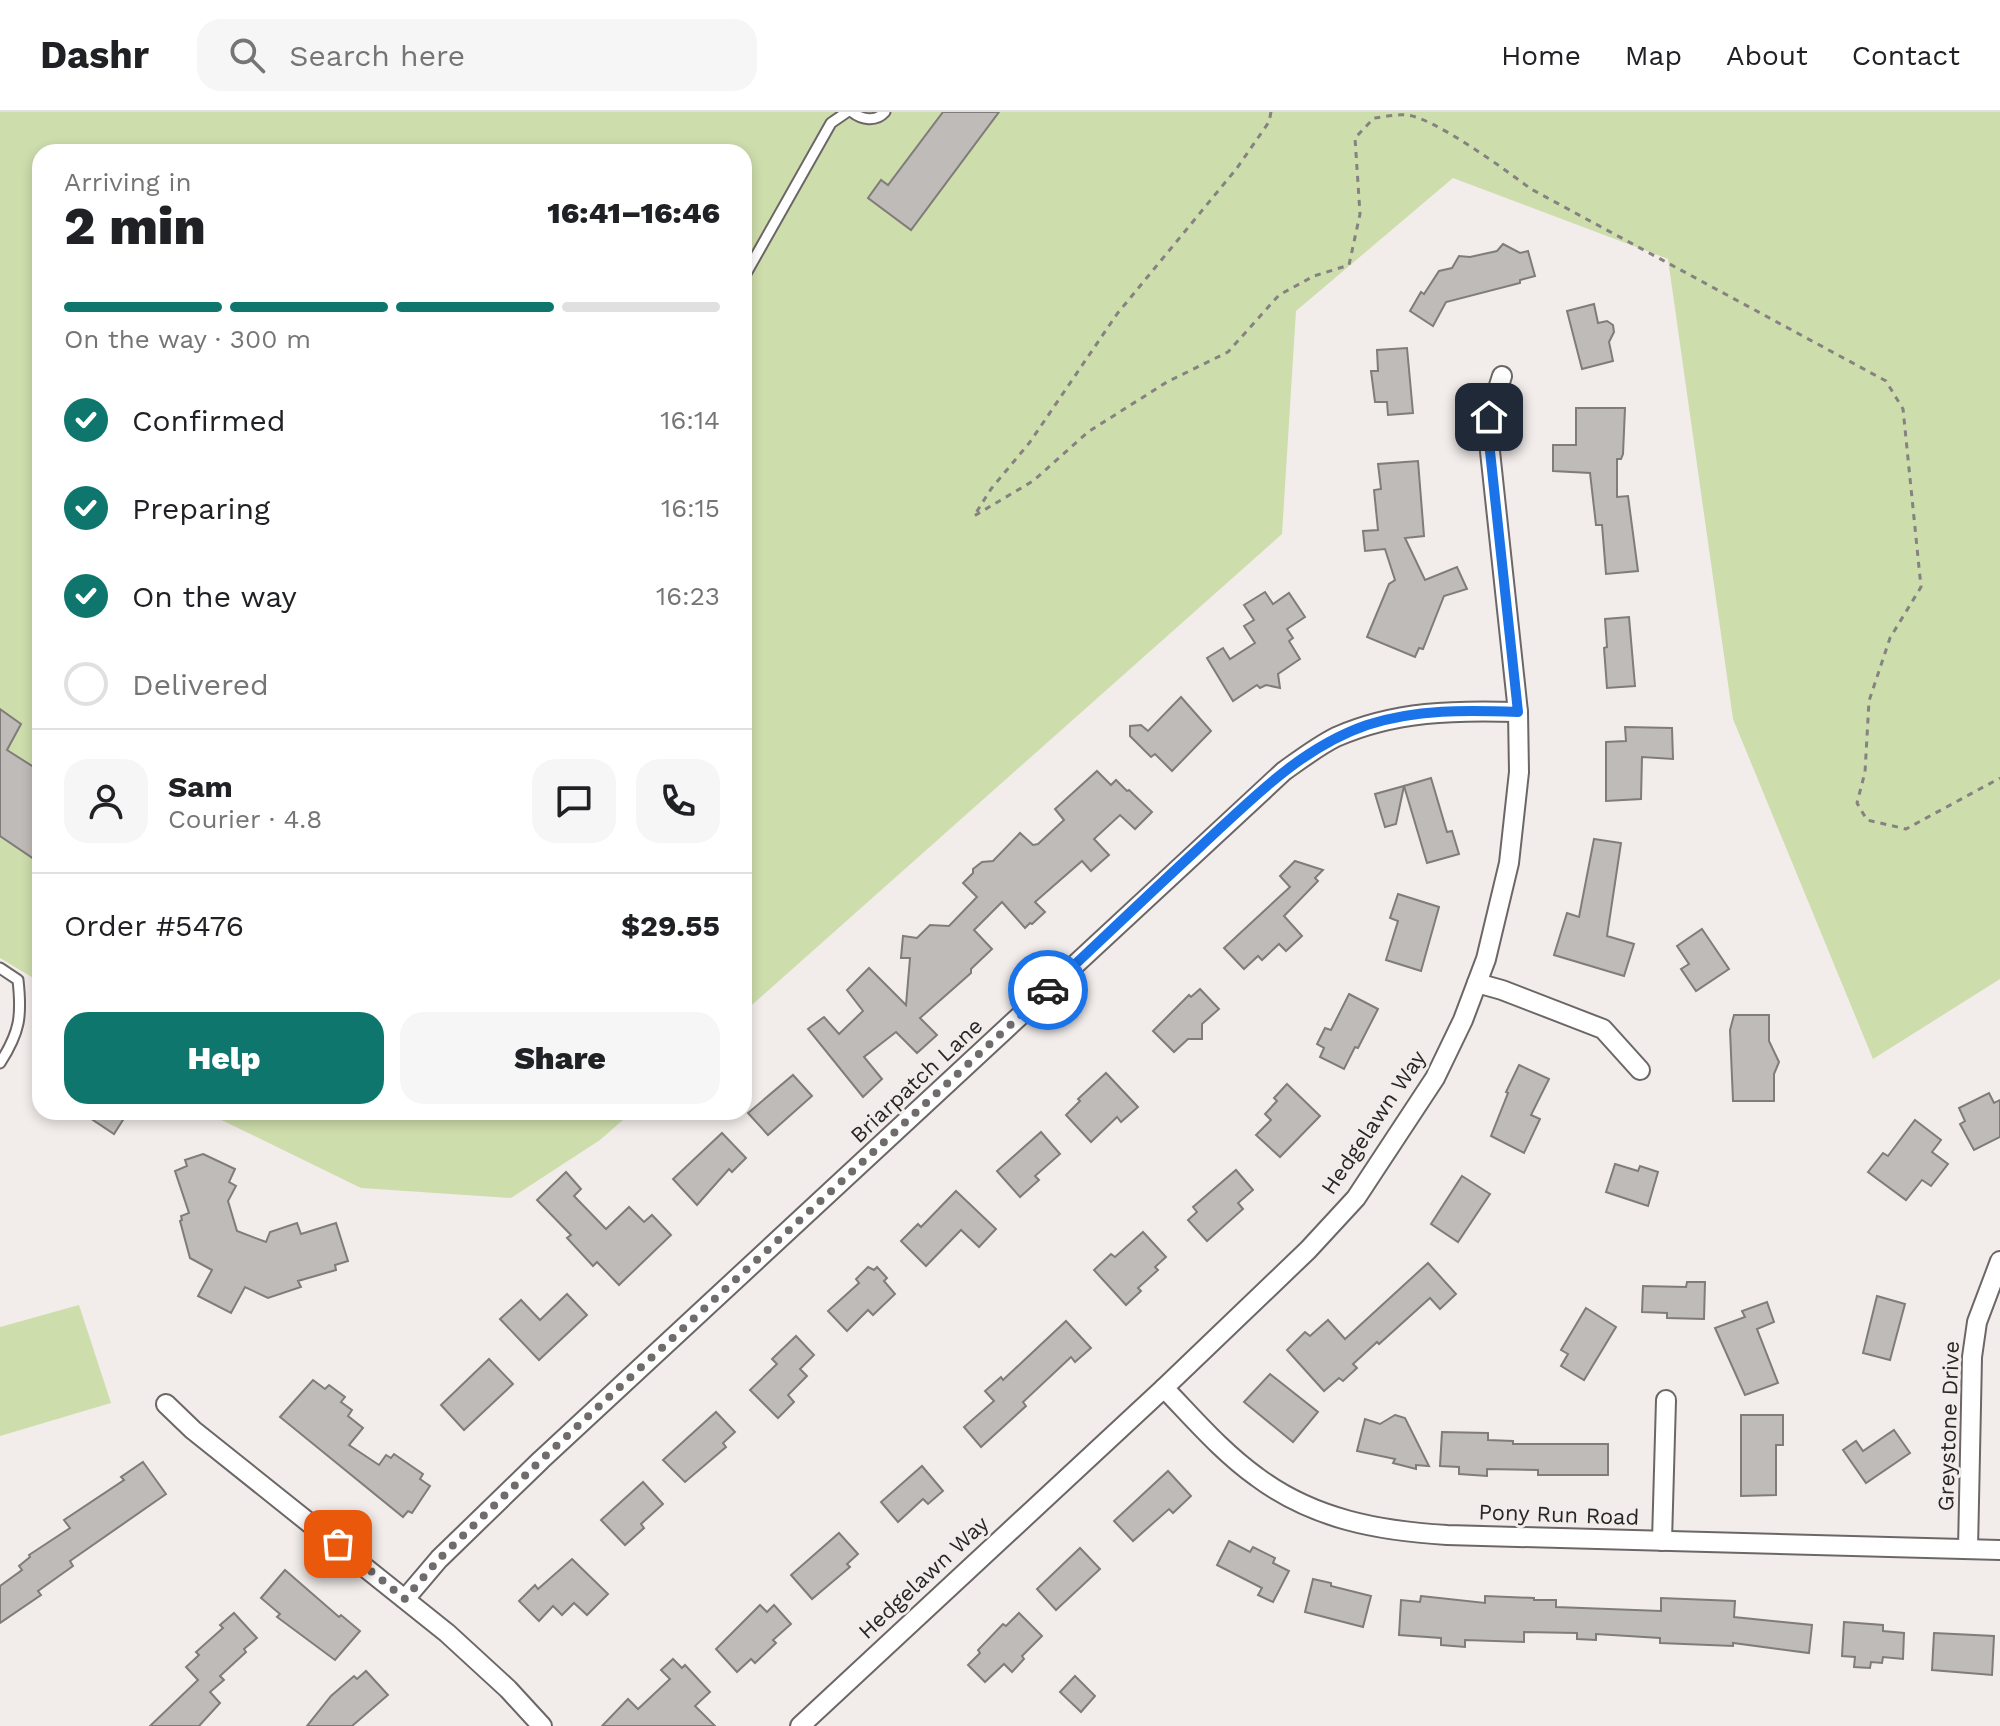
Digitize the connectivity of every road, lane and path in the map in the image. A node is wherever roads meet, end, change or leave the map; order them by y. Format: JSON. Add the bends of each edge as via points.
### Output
{"nodes":[{"id":1,"x":849,"y":112,"type":"edge"},
{"id":2,"x":885,"y":112,"type":"edge"},
{"id":3,"x":752,"y":263,"type":"edge"},
{"id":4,"x":1502,"y":376,"type":"dead end"},
{"id":5,"x":1518,"y":712,"type":"junction"},
{"id":6,"x":0,"y":968,"type":"edge"},
{"id":7,"x":1477,"y":983,"type":"junction"},
{"id":8,"x":0,"y":1063,"type":"edge"},
{"id":9,"x":1640,"y":1070,"type":"dead end"},
{"id":10,"x":2000,"y":1261,"type":"edge"},
{"id":11,"x":1164,"y":1388,"type":"junction"},
{"id":12,"x":1666,"y":1400,"type":"dead end"},
{"id":13,"x":166,"y":1404,"type":"dead end"},
{"id":14,"x":1662,"y":1541,"type":"junction"},
{"id":15,"x":1968,"y":1549,"type":"junction"},
{"id":16,"x":2000,"y":1550,"type":"edge"},
{"id":17,"x":405,"y":1599,"type":"junction"},
{"id":18,"x":542,"y":1726,"type":"edge"},
{"id":19,"x":800,"y":1726,"type":"edge"}],
"edges":[{"from":1,"to":2,"type":"lane","via":[[866,119]]},
{"from":1,"to":3,"type":"lane","via":[[831,123]]},
{"from":4,"to":5,"type":"street","name":"Hedgelawn Way","via":[[1489,417],[1489,442]]},
{"from":5,"to":7,"type":"street","name":"Hedgelawn Way","via":[[1519,772],[1509,863]]},
{"from":5,"to":17,"type":"street","name":"Briarpatch Lane","via":[[1401,716],[1334,738],[1284,771],[541,1460]]},
{"from":6,"to":8,"type":"lane","via":[[18,980],[22,1012],[14,1041]]},
{"from":7,"to":9,"type":"street","via":[[1603,1029]]},
{"from":7,"to":11,"type":"street","name":"Hedgelawn Way","via":[[1435,1078],[1356,1198]]},
{"from":10,"to":15,"type":"street","name":"Greystone Drive","via":[[1977,1322],[1972,1357]]},
{"from":11,"to":14,"type":"street","name":"Pony Run Road","via":[[1255,1476],[1331,1516],[1402,1532]]},
{"from":11,"to":19,"type":"street","name":"Hedgelawn Way"},
{"from":12,"to":14,"type":"street"},
{"from":13,"to":17,"type":"street"},
{"from":14,"to":15,"type":"street","name":"Pony Run Road"},
{"from":15,"to":16,"type":"street","name":"Pony Run Road"},
{"from":17,"to":18,"type":"street","via":[[479,1661]]}]}
